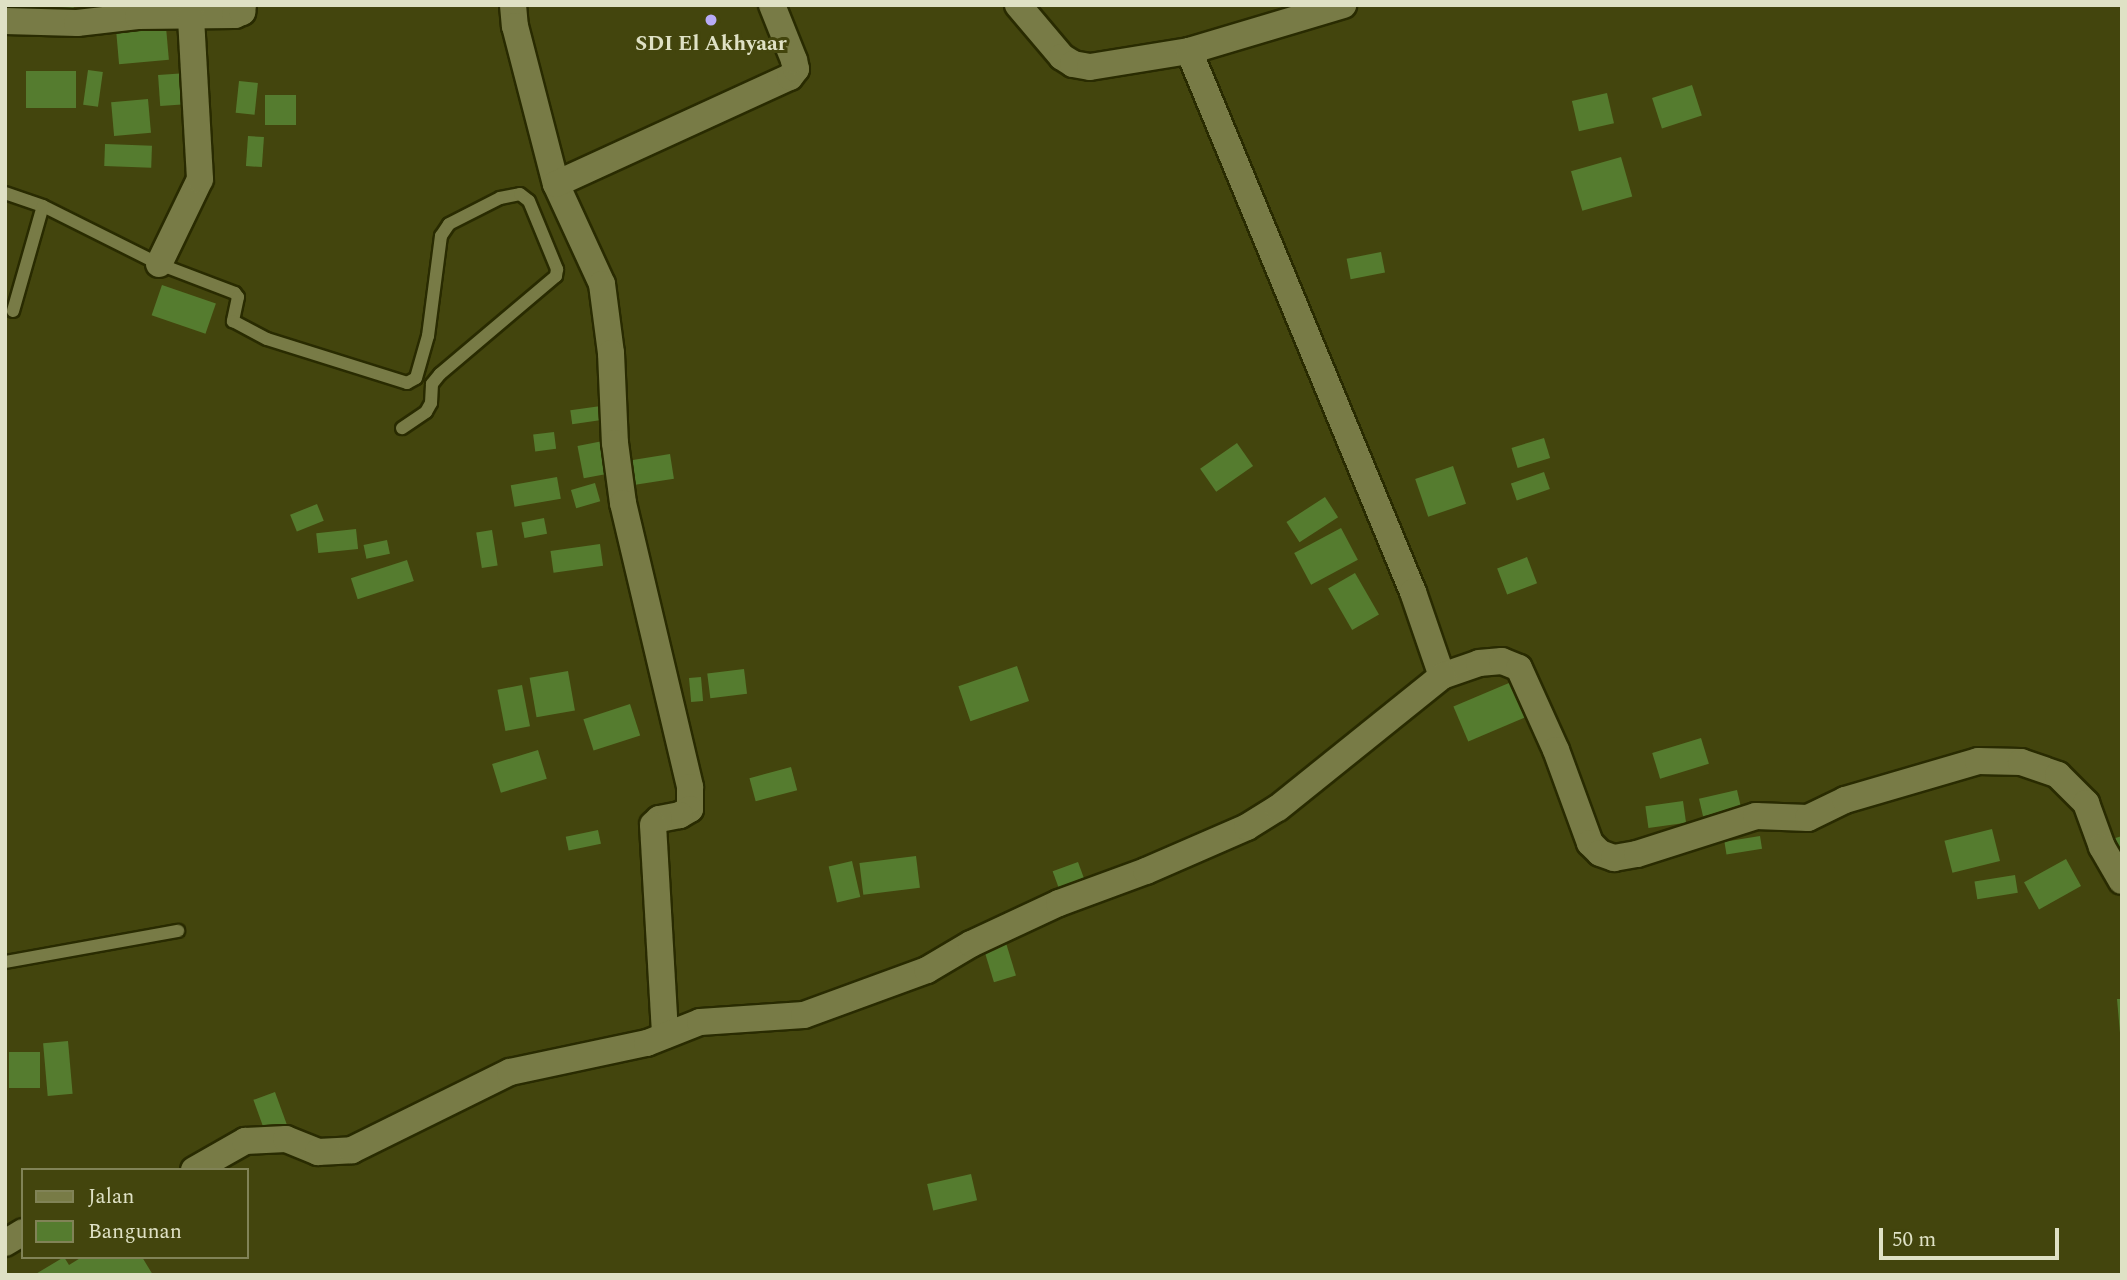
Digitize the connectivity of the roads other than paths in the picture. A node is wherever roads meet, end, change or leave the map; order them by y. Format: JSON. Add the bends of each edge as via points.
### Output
{"nodes":[{"id":1,"x":243,"y":5,"type":"edge"},
{"id":2,"x":513,"y":5,"type":"edge"},
{"id":3,"x":772,"y":5,"type":"edge"},
{"id":4,"x":1018,"y":5,"type":"edge"},
{"id":5,"x":1343,"y":5,"type":"edge"},
{"id":6,"x":191,"y":18,"type":"junction"},
{"id":7,"x":5,"y":21,"type":"edge"},
{"id":8,"x":1189,"y":51,"type":"junction"},
{"id":9,"x":556,"y":184,"type":"junction"},
{"id":10,"x":5,"y":193,"type":"edge"},
{"id":11,"x":43,"y":206,"type":"junction"},
{"id":12,"x":159,"y":264,"type":"junction"},
{"id":13,"x":13,"y":311,"type":"dead end"},
{"id":14,"x":402,"y":428,"type":"dead end"},
{"id":15,"x":1442,"y":676,"type":"junction"},
{"id":16,"x":2122,"y":881,"type":"edge"},
{"id":17,"x":178,"y":931,"type":"dead end"},
{"id":18,"x":5,"y":962,"type":"edge"},
{"id":19,"x":666,"y":1035,"type":"junction"},
{"id":20,"x":198,"y":1168,"type":"edge"},
{"id":21,"x":21,"y":1233,"type":"edge"},
{"id":22,"x":5,"y":1243,"type":"edge"}],
"edges":[{"from":1,"to":6,"type":"street","via":[[242,12],[235,15]]},
{"from":2,"to":9,"type":"street"},
{"from":3,"to":9,"type":"street","via":[[794,60],[796,69],[790,77]]},
{"from":4,"to":8,"type":"street","via":[[1073,64],[1090,67]]},
{"from":5,"to":8,"type":"street"},
{"from":6,"to":7,"type":"street"},
{"from":6,"to":12,"type":"street","via":[[200,179]]},
{"from":8,"to":15,"type":"street","via":[[1413,592]]},
{"from":9,"to":19,"type":"street","via":[[602,284],[623,503],[690,787],[690,809],[659,818],[653,825]]},
{"from":10,"to":11,"type":"lane"},
{"from":11,"to":12,"type":"lane"},
{"from":11,"to":13,"type":"lane"},
{"from":12,"to":14,"type":"lane","via":[[235,293],[233,321],[267,339],[407,383],[416,378],[428,336],[445,230],[467,212],[520,194],[530,201],[556,276],[440,374],[432,384],[426,412]]},
{"from":15,"to":16,"type":"street","via":[[1479,663],[1502,661],[1519,668],[1590,843],[1614,858],[1743,818],[1808,818],[1845,800],[1978,761],[2021,762],[2059,775],[2086,803],[2102,847]]},
{"from":15,"to":19,"type":"street","via":[[1278,808],[1206,846],[1059,903],[971,944],[928,970],[803,1015],[700,1022]]},
{"from":17,"to":18,"type":"lane"},
{"from":19,"to":20,"type":"street","via":[[510,1072],[352,1150],[318,1152],[286,1139],[245,1141]]},
{"from":21,"to":22,"type":"street"}]}
